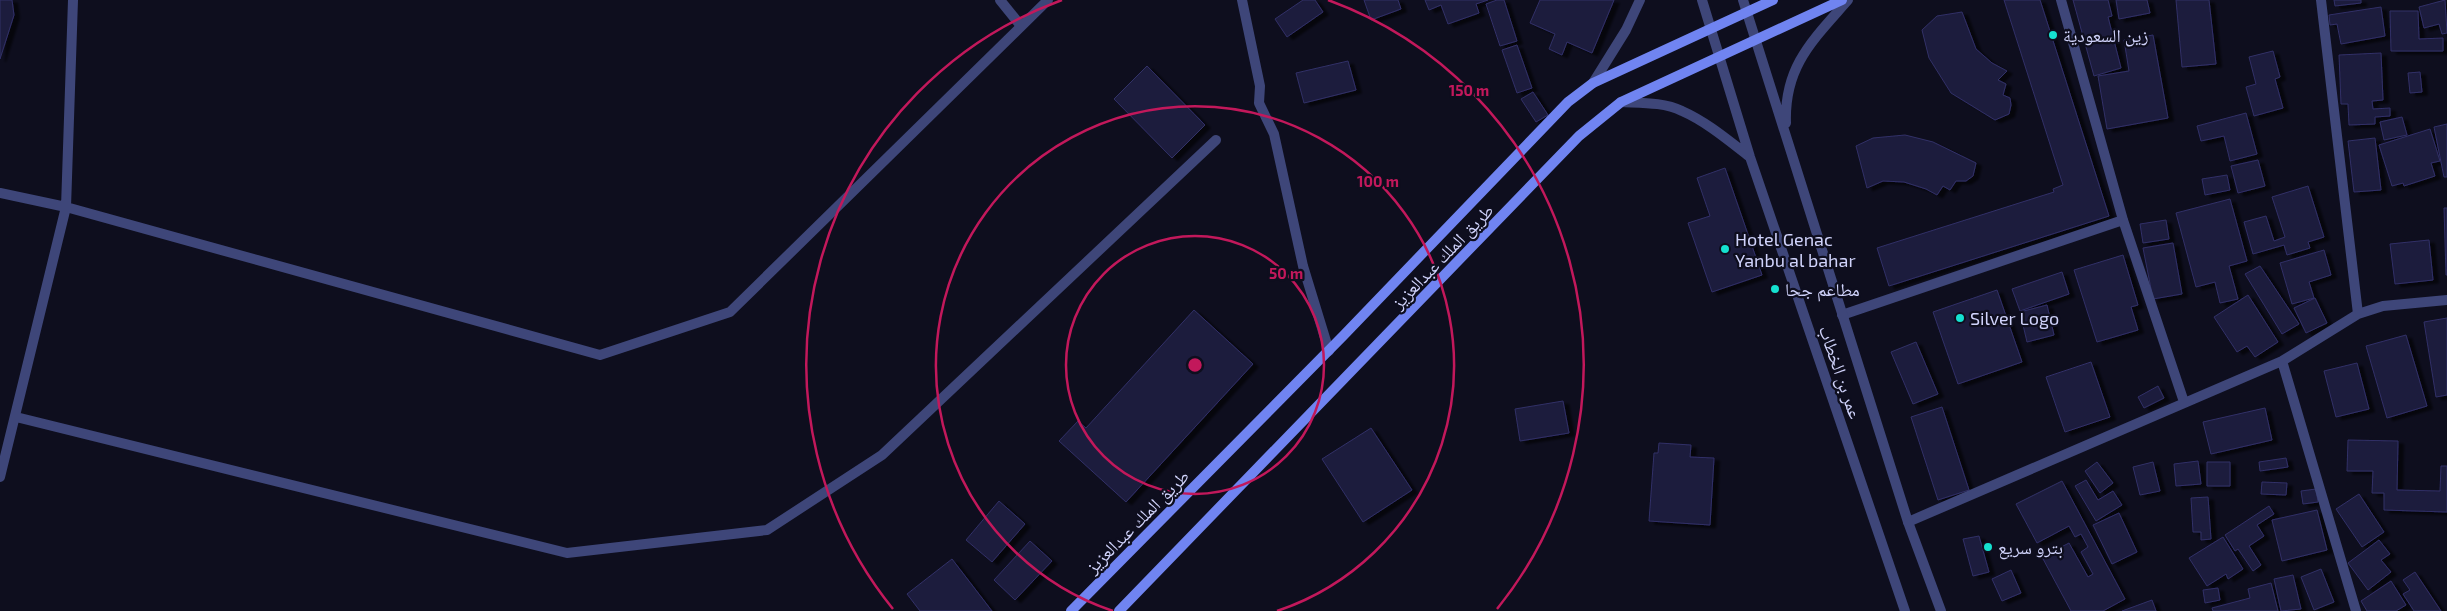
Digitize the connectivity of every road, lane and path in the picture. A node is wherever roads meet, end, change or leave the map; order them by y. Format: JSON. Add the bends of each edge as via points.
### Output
{"nodes":[{"id":1,"x":74,"y":0,"type":"edge"},
{"id":2,"x":1000,"y":0,"type":"edge"},
{"id":3,"x":1048,"y":0,"type":"edge"},
{"id":4,"x":1242,"y":0,"type":"edge"},
{"id":5,"x":1640,"y":0,"type":"edge"},
{"id":6,"x":1702,"y":0,"type":"edge"},
{"id":7,"x":1743,"y":0,"type":"edge"},
{"id":8,"x":1773,"y":0,"type":"edge"},
{"id":9,"x":1842,"y":0,"type":"edge"},
{"id":10,"x":1848,"y":0,"type":"edge"},
{"id":11,"x":2061,"y":0,"type":"edge"},
{"id":12,"x":2321,"y":0,"type":"edge"},
{"id":13,"x":1747,"y":12,"type":"junction"},
{"id":14,"x":1021,"y":26,"type":"junction"},
{"id":15,"x":1711,"y":29,"type":"junction"},
{"id":16,"x":1756,"y":40,"type":"junction"},
{"id":17,"x":1719,"y":57,"type":"junction"},
{"id":18,"x":1593,"y":83,"type":"junction"},
{"id":19,"x":1621,"y":102,"type":"junction"},
{"id":20,"x":1786,"y":137,"type":"junction"},
{"id":21,"x":1216,"y":140,"type":"dead end"},
{"id":22,"x":1750,"y":157,"type":"junction"},
{"id":23,"x":0,"y":193,"type":"edge"},
{"id":24,"x":66,"y":207,"type":"junction"},
{"id":25,"x":2123,"y":220,"type":"junction"},
{"id":26,"x":2447,"y":300,"type":"edge"},
{"id":27,"x":2358,"y":314,"type":"junction"},
{"id":28,"x":1842,"y":315,"type":"junction"},
{"id":29,"x":1329,"y":351,"type":"junction"},
{"id":30,"x":2282,"y":360,"type":"junction"},
{"id":31,"x":2184,"y":402,"type":"junction"},
{"id":32,"x":16,"y":416,"type":"junction"},
{"id":33,"x":0,"y":477,"type":"edge"},
{"id":34,"x":1908,"y":522,"type":"junction"},
{"id":35,"x":1071,"y":611,"type":"edge"},
{"id":36,"x":1119,"y":611,"type":"edge"},
{"id":37,"x":1905,"y":611,"type":"edge"},
{"id":38,"x":1940,"y":611,"type":"edge"},
{"id":39,"x":2356,"y":611,"type":"edge"}],
"edges":[{"from":1,"to":24,"type":"street"},
{"from":2,"to":14,"type":"street"},
{"from":3,"to":14,"type":"street"},
{"from":4,"to":29,"type":"street","via":[[1260,86],[1259,103],[1274,134],[1303,266]]},
{"from":5,"to":18,"type":"street","via":[[1626,30]]},
{"from":6,"to":15,"type":"street","name":"عمر بن الخطاب"},
{"from":7,"to":13,"type":"street","name":"عمر بن الخطاب"},
{"from":8,"to":13,"type":"main road","name":"طريق الملك عبدالعزيز"},
{"from":9,"to":16,"type":"main road","name":"طريق الملك عبدالعزيز"},
{"from":10,"to":20,"type":"street","via":[[1814,39],[1789,83],[1785,101]]},
{"from":11,"to":25,"type":"street"},
{"from":12,"to":27,"type":"street"},
{"from":13,"to":15,"type":"main road","name":"طريق الملك عبدالعزيز"},
{"from":13,"to":16,"type":"street","name":"عمر بن الخطاب"},
{"from":14,"to":24,"type":"street","via":[[730,312],[600,355]]},
{"from":15,"to":17,"type":"street","name":"عمر بن الخطاب"},
{"from":15,"to":18,"type":"main road","name":"طريق الملك عبدالعزيز"},
{"from":16,"to":17,"type":"main road","name":"طريق الملك عبدالعزيز"},
{"from":16,"to":20,"type":"street","name":"عمر بن الخطاب"},
{"from":17,"to":19,"type":"main road","name":"طريق الملك عبدالعزيز"},
{"from":17,"to":22,"type":"street","name":"عمر بن الخطاب"},
{"from":18,"to":29,"type":"main road","name":"طريق الملك عبدالعزيز","via":[[1568,102]]},
{"from":19,"to":22,"type":"street","via":[[1656,104],[1682,110]]},
{"from":19,"to":36,"type":"main road","name":"طريق الملك عبدالعزيز","via":[[1579,136]]},
{"from":20,"to":28,"type":"street","name":"عمر بن الخطاب"},
{"from":21,"to":32,"type":"street","via":[[882,455],[767,530],[567,554]]},
{"from":22,"to":37,"type":"street","name":"عمر بن الخطاب"},
{"from":23,"to":24,"type":"street"},
{"from":24,"to":32,"type":"street"},
{"from":25,"to":28,"type":"street"},
{"from":25,"to":31,"type":"street"},
{"from":26,"to":27,"type":"street","via":[[2383,306]]},
{"from":27,"to":30,"type":"street"},
{"from":28,"to":34,"type":"street","name":"عمر بن الخطاب"},
{"from":29,"to":35,"type":"main road","name":"طريق الملك عبدالعزيز"},
{"from":30,"to":31,"type":"street"},
{"from":30,"to":39,"type":"street"},
{"from":31,"to":34,"type":"street"},
{"from":32,"to":33,"type":"street"},
{"from":34,"to":38,"type":"street","name":"عمر بن الخطاب"}]}
